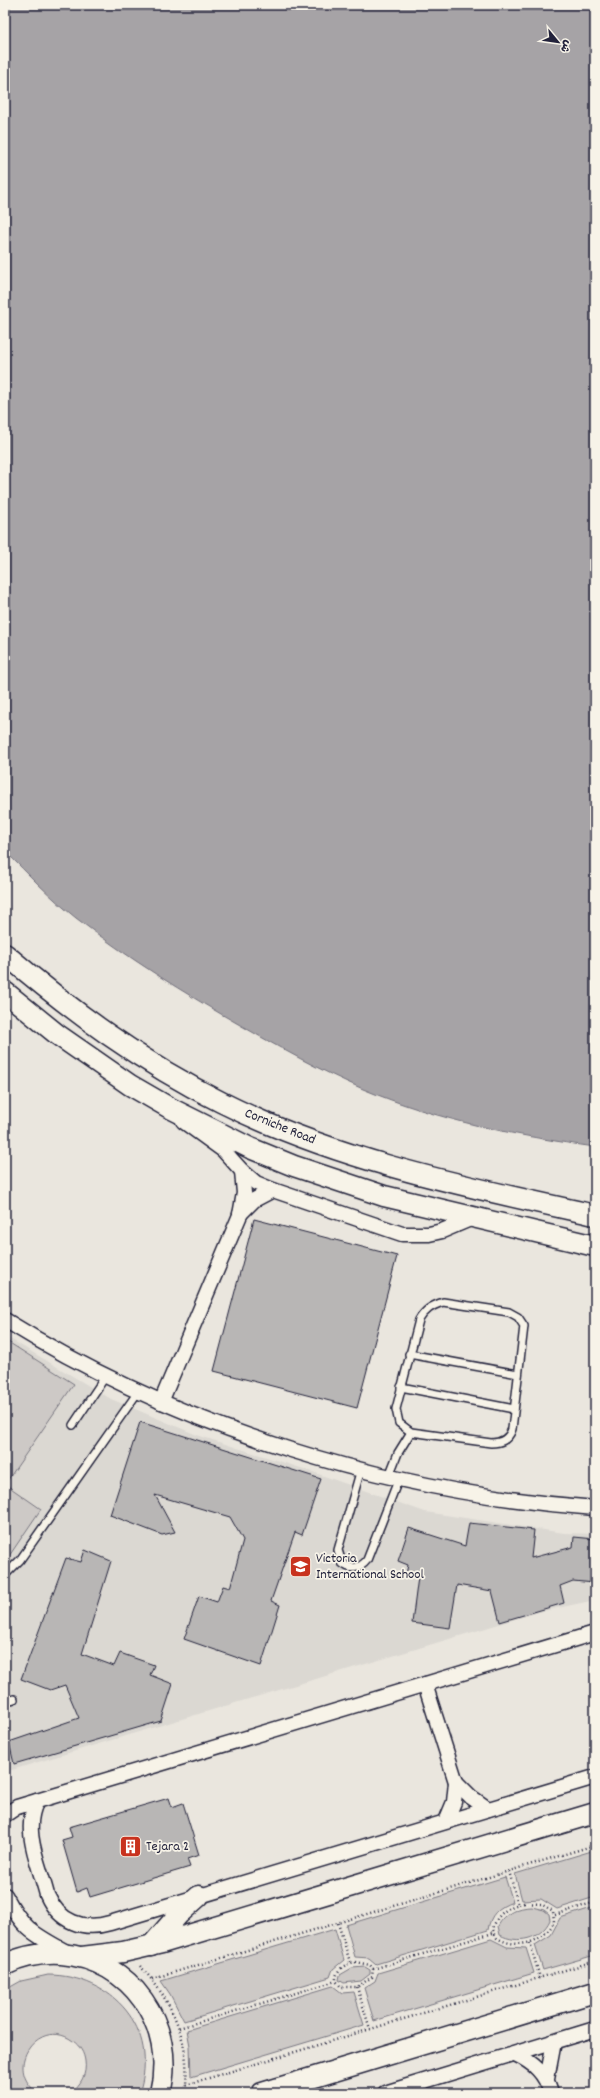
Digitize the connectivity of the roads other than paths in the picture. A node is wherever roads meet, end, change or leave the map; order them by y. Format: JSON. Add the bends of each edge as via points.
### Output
{"nodes":[{"id":1,"x":5,"y":954,"type":"edge"},
{"id":2,"x":5,"y":992,"type":"edge"},
{"id":3,"x":168,"y":1107,"type":"junction"},
{"id":4,"x":242,"y":1171,"type":"junction"},
{"id":5,"x":272,"y":1190,"type":"junction"},
{"id":6,"x":240,"y":1214,"type":"junction"},
{"id":7,"x":595,"y":1215,"type":"edge"},
{"id":8,"x":475,"y":1217,"type":"junction"},
{"id":9,"x":595,"y":1246,"type":"edge"},
{"id":10,"x":5,"y":1320,"type":"edge"},
{"id":11,"x":410,"y":1354,"type":"junction"},
{"id":12,"x":518,"y":1374,"type":"junction"},
{"id":13,"x":105,"y":1377,"type":"junction"},
{"id":14,"x":401,"y":1387,"type":"junction"},
{"id":15,"x":138,"y":1392,"type":"junction"},
{"id":16,"x":161,"y":1402,"type":"junction"},
{"id":17,"x":514,"y":1409,"type":"junction"},
{"id":18,"x":73,"y":1425,"type":"dead end"},
{"id":19,"x":411,"y":1432,"type":"junction"},
{"id":20,"x":361,"y":1469,"type":"junction"},
{"id":21,"x":394,"y":1477,"type":"junction"},
{"id":22,"x":595,"y":1508,"type":"edge"},
{"id":23,"x":5,"y":1575,"type":"edge"},
{"id":24,"x":595,"y":1633,"type":"edge"},
{"id":25,"x":425,"y":1684,"type":"junction"},
{"id":26,"x":14,"y":1699,"type":"dead end"},
{"id":27,"x":5,"y":1702,"type":"edge"},
{"id":28,"x":595,"y":1776,"type":"edge"},
{"id":29,"x":456,"y":1782,"type":"junction"},
{"id":30,"x":37,"y":1801,"type":"junction"},
{"id":31,"x":488,"y":1809,"type":"junction"},
{"id":32,"x":6,"y":1811,"type":"edge"},
{"id":33,"x":595,"y":1813,"type":"edge"},
{"id":34,"x":446,"y":1821,"type":"junction"},
{"id":35,"x":5,"y":1895,"type":"edge"},
{"id":36,"x":199,"y":1896,"type":"junction"},
{"id":37,"x":150,"y":1947,"type":"junction"},
{"id":38,"x":76,"y":1956,"type":"junction"},
{"id":39,"x":5,"y":1965,"type":"edge"},
{"id":40,"x":595,"y":1992,"type":"edge"},
{"id":41,"x":595,"y":2029,"type":"edge"},
{"id":42,"x":554,"y":2042,"type":"junction"},
{"id":43,"x":515,"y":2054,"type":"junction"},
{"id":44,"x":547,"y":2079,"type":"junction"},
{"id":45,"x":160,"y":2093,"type":"edge"},
{"id":46,"x":262,"y":2093,"type":"edge"},
{"id":47,"x":385,"y":2093,"type":"edge"},
{"id":48,"x":551,"y":2093,"type":"edge"}],
"edges":[{"from":1,"to":7,"type":"main road","name":"Corniche Road","via":[[78,1014],[130,1050],[185,1083],[264,1122],[394,1167]]},
{"from":2,"to":3,"type":"main road","name":"Corniche Road","via":[[94,1061]]},
{"from":3,"to":4,"type":"street","via":[[191,1128],[223,1150]]},
{"from":3,"to":8,"type":"main road","name":"Corniche Road","via":[[250,1148],[338,1182],[422,1206]]},
{"from":4,"to":5,"type":"street","via":[[256,1183]]},
{"from":4,"to":6,"type":"street","via":[[244,1193]]},
{"from":5,"to":6,"type":"street","via":[[254,1200]]},
{"from":5,"to":8,"type":"street","via":[[402,1234],[442,1231]]},
{"from":6,"to":16,"type":"street"},
{"from":8,"to":9,"type":"main road","name":"Corniche Road"},
{"from":10,"to":13,"type":"street"},
{"from":11,"to":12,"type":"lane"},
{"from":11,"to":12,"type":"lane","via":[[419,1320],[424,1311],[433,1305],[443,1302],[508,1312],[518,1317],[524,1326]]},
{"from":11,"to":14,"type":"lane"},
{"from":12,"to":17,"type":"lane"},
{"from":13,"to":15,"type":"street"},
{"from":13,"to":18,"type":"lane"},
{"from":14,"to":17,"type":"lane"},
{"from":14,"to":19,"type":"lane","via":[[396,1414],[399,1423]]},
{"from":15,"to":16,"type":"street"},
{"from":15,"to":23,"type":"lane","via":[[20,1560]]},
{"from":16,"to":20,"type":"street","via":[[276,1445]]},
{"from":17,"to":19,"type":"lane","via":[[510,1434],[502,1442]]},
{"from":19,"to":21,"type":"lane","via":[[398,1453]]},
{"from":20,"to":21,"type":"street"},
{"from":20,"to":21,"type":"lane","via":[[338,1550],[342,1563],[350,1568],[360,1567],[367,1560]]},
{"from":21,"to":22,"type":"street","via":[[455,1490]]},
{"from":24,"to":25,"type":"street"},
{"from":25,"to":29,"type":"street"},
{"from":25,"to":30,"type":"street"},
{"from":26,"to":27,"type":"lane"},
{"from":28,"to":31,"type":"street"},
{"from":29,"to":31,"type":"street"},
{"from":29,"to":34,"type":"street","via":[[454,1802]]},
{"from":30,"to":32,"type":"street"},
{"from":30,"to":36,"type":"street","via":[[31,1815],[32,1838],[47,1895],[57,1912],[64,1918],[81,1925],[100,1926]]},
{"from":31,"to":34,"type":"street"},
{"from":33,"to":37,"type":"main road"},
{"from":34,"to":36,"type":"street"},
{"from":35,"to":38,"type":"street","via":[[27,1929]]},
{"from":36,"to":37,"type":"main road"},
{"from":37,"to":38,"type":"main road"},
{"from":38,"to":39,"type":"main road","via":[[39,1954]]},
{"from":38,"to":45,"type":"main road","via":[[112,1970],[137,1991],[147,2004],[160,2034],[163,2050],[164,2067]]},
{"from":40,"to":46,"type":"main road"},
{"from":41,"to":42,"type":"street"},
{"from":42,"to":43,"type":"street"},
{"from":42,"to":44,"type":"street"},
{"from":43,"to":44,"type":"street","via":[[533,2064]]},
{"from":43,"to":47,"type":"street"},
{"from":44,"to":48,"type":"street"}]}
